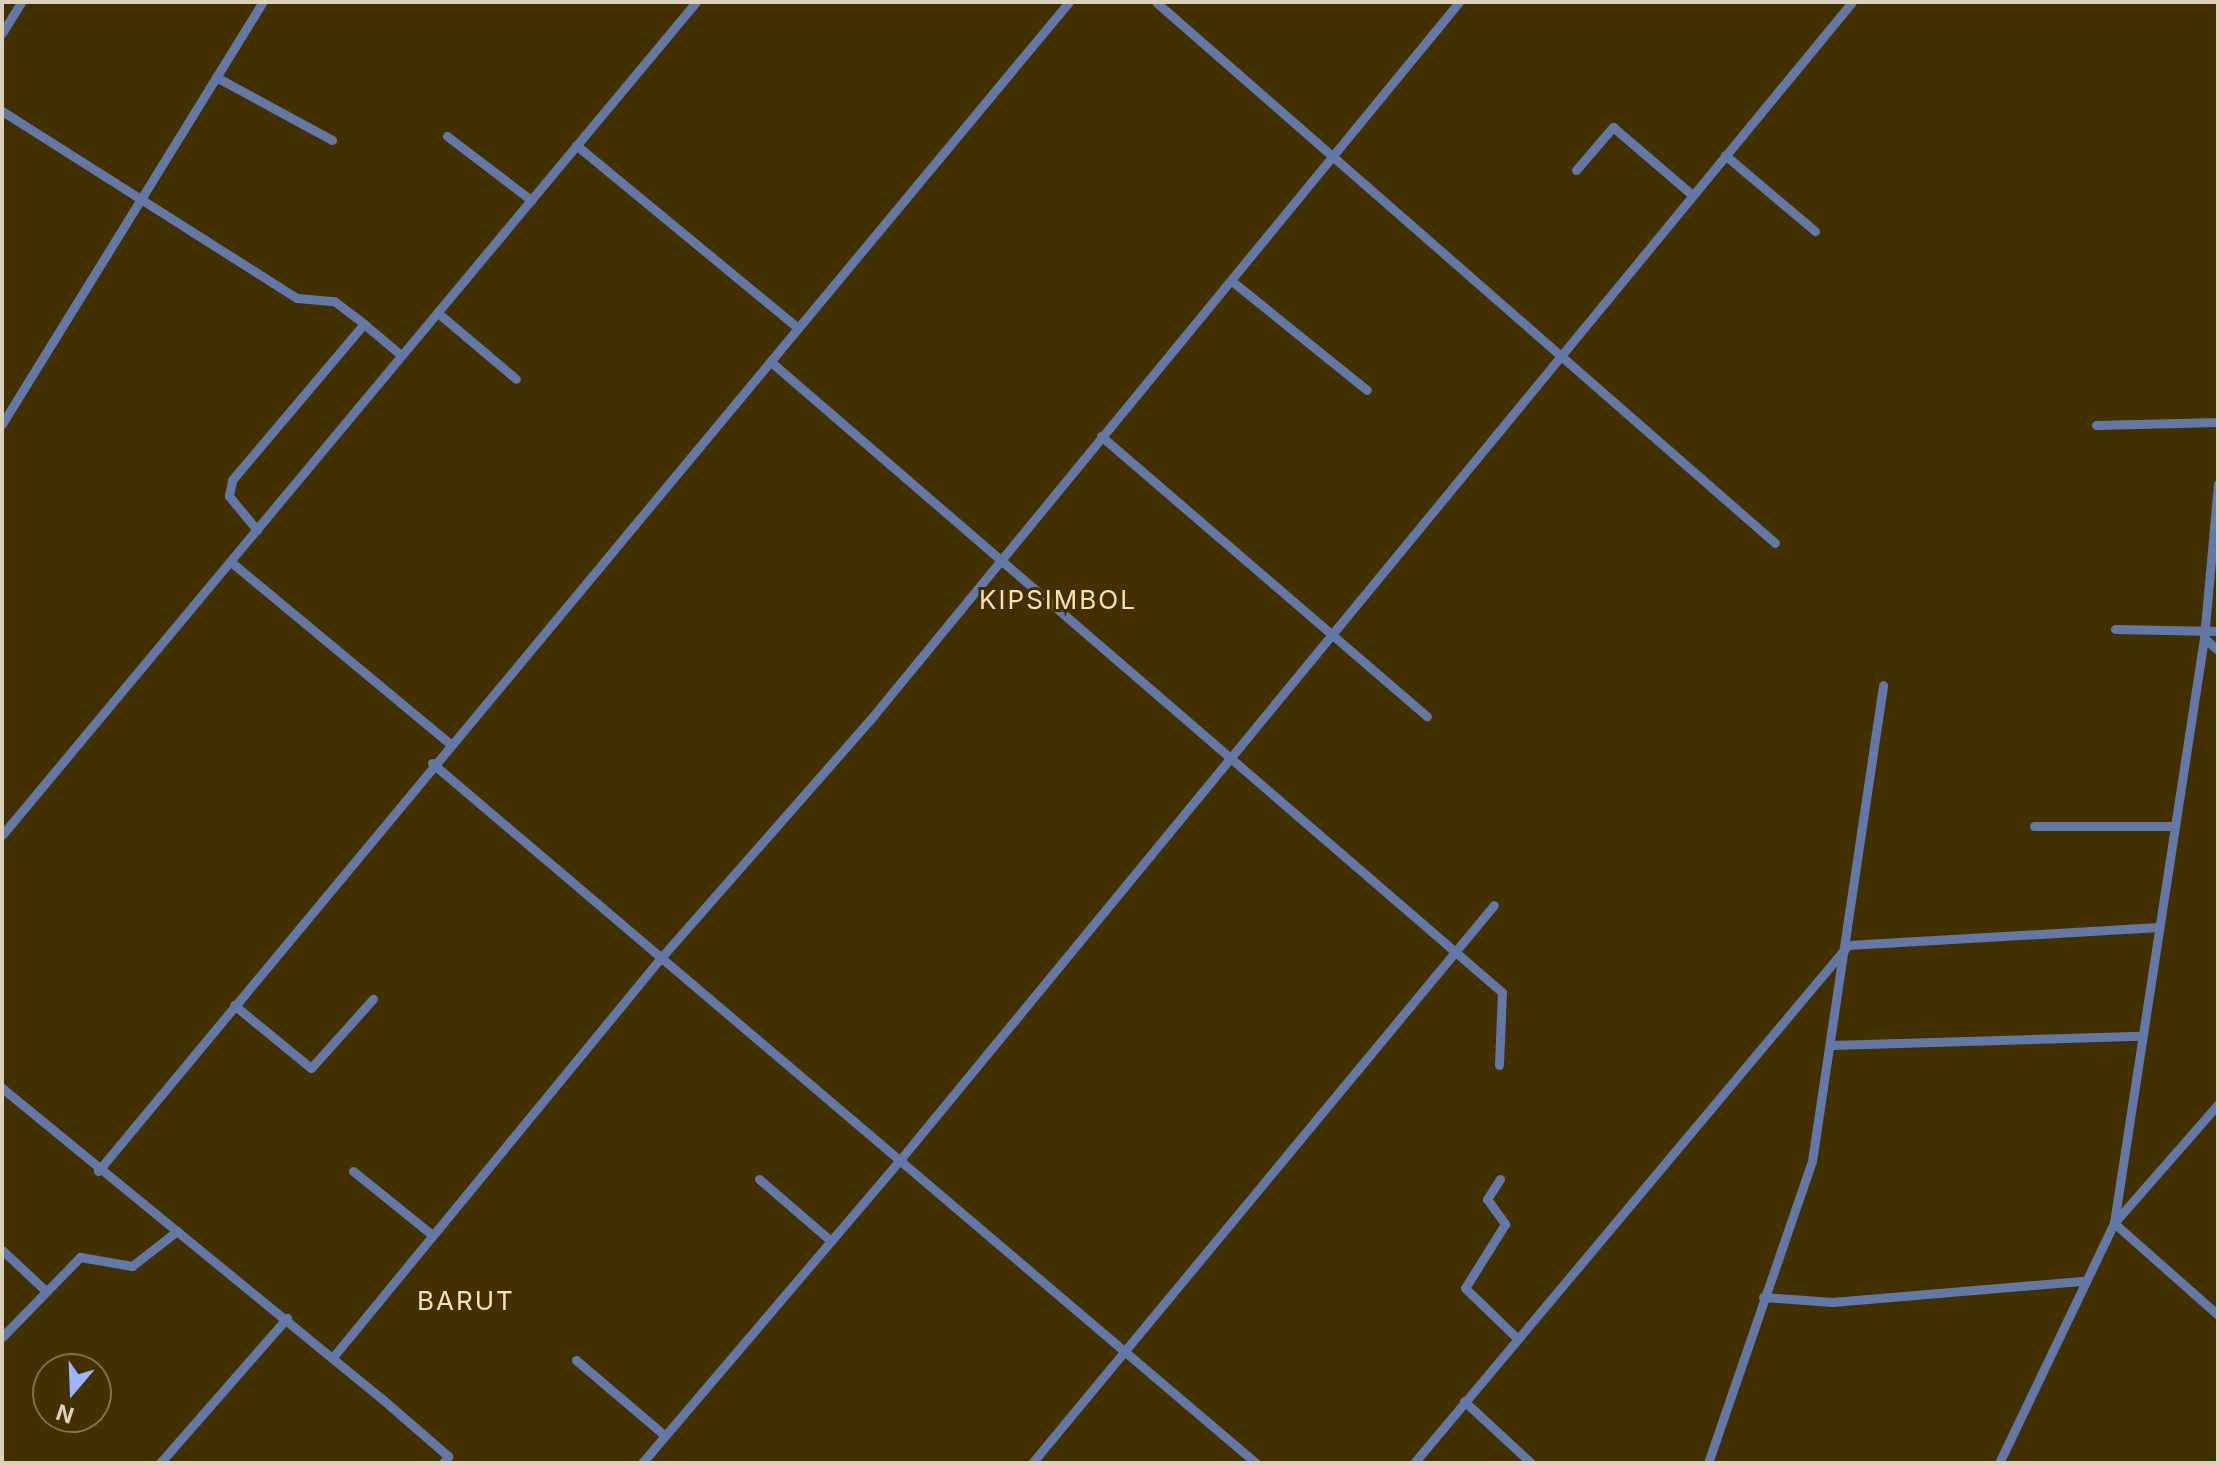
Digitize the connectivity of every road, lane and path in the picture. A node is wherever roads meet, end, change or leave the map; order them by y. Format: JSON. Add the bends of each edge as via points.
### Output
{"nodes":[{"id":1,"x":21,"y":2,"type":"edge"},
{"id":2,"x":263,"y":2,"type":"edge"},
{"id":3,"x":696,"y":2,"type":"edge"},
{"id":4,"x":1069,"y":2,"type":"edge"},
{"id":5,"x":1156,"y":2,"type":"edge"},
{"id":6,"x":1459,"y":2,"type":"edge"},
{"id":7,"x":1852,"y":2,"type":"edge"},
{"id":8,"x":2,"y":33,"type":"edge"},
{"id":9,"x":216,"y":77,"type":"junction"},
{"id":10,"x":2,"y":111,"type":"edge"},
{"id":11,"x":447,"y":136,"type":"dead end"},
{"id":12,"x":332,"y":140,"type":"dead end"},
{"id":13,"x":576,"y":145,"type":"junction"},
{"id":14,"x":1725,"y":155,"type":"junction"},
{"id":15,"x":1333,"y":156,"type":"junction"},
{"id":16,"x":1576,"y":170,"type":"dead end"},
{"id":17,"x":1690,"y":193,"type":"junction"},
{"id":18,"x":141,"y":195,"type":"junction"},
{"id":19,"x":531,"y":200,"type":"junction"},
{"id":20,"x":1815,"y":231,"type":"dead end"},
{"id":21,"x":1233,"y":282,"type":"junction"},
{"id":22,"x":438,"y":313,"type":"junction"},
{"id":23,"x":364,"y":324,"type":"junction"},
{"id":24,"x":798,"y":328,"type":"junction"},
{"id":25,"x":1562,"y":353,"type":"junction"},
{"id":26,"x":401,"y":355,"type":"junction"},
{"id":27,"x":771,"y":362,"type":"junction"},
{"id":28,"x":516,"y":379,"type":"dead end"},
{"id":29,"x":1367,"y":390,"type":"dead end"},
{"id":30,"x":2218,"y":422,"type":"edge"},
{"id":31,"x":2,"y":424,"type":"edge"},
{"id":32,"x":2096,"y":425,"type":"dead end"},
{"id":33,"x":1101,"y":436,"type":"junction"},
{"id":34,"x":2218,"y":484,"type":"edge"},
{"id":35,"x":257,"y":530,"type":"junction"},
{"id":36,"x":1775,"y":543,"type":"dead end"},
{"id":37,"x":999,"y":560,"type":"junction"},
{"id":38,"x":231,"y":562,"type":"junction"},
{"id":39,"x":2115,"y":629,"type":"dead end"},
{"id":40,"x":2218,"y":632,"type":"edge"},
{"id":41,"x":1329,"y":636,"type":"junction"},
{"id":42,"x":2206,"y":637,"type":"junction"},
{"id":43,"x":2218,"y":650,"type":"edge"},
{"id":44,"x":1883,"y":685,"type":"dead end"},
{"id":45,"x":1427,"y":716,"type":"dead end"},
{"id":46,"x":449,"y":743,"type":"junction"},
{"id":47,"x":1232,"y":755,"type":"junction"},
{"id":48,"x":432,"y":763,"type":"junction"},
{"id":49,"x":2034,"y":826,"type":"dead end"},
{"id":50,"x":2173,"y":826,"type":"junction"},
{"id":51,"x":2,"y":835,"type":"edge"},
{"id":52,"x":1494,"y":905,"type":"dead end"},
{"id":53,"x":2158,"y":927,"type":"junction"},
{"id":54,"x":1848,"y":945,"type":"junction"},
{"id":55,"x":1456,"y":950,"type":"junction"},
{"id":56,"x":659,"y":960,"type":"junction"},
{"id":57,"x":373,"y":999,"type":"dead end"},
{"id":58,"x":234,"y":1005,"type":"junction"},
{"id":59,"x":2141,"y":1036,"type":"junction"},
{"id":60,"x":1831,"y":1045,"type":"junction"},
{"id":61,"x":1499,"y":1065,"type":"dead end"},
{"id":62,"x":2,"y":1088,"type":"edge"},
{"id":63,"x":2218,"y":1104,"type":"edge"},
{"id":64,"x":899,"y":1161,"type":"junction"},
{"id":65,"x":98,"y":1171,"type":"junction"},
{"id":66,"x":353,"y":1171,"type":"dead end"},
{"id":67,"x":759,"y":1179,"type":"dead end"},
{"id":68,"x":1500,"y":1179,"type":"dead end"},
{"id":69,"x":2114,"y":1223,"type":"junction"},
{"id":70,"x":177,"y":1231,"type":"junction"},
{"id":71,"x":431,"y":1234,"type":"junction"},
{"id":72,"x":830,"y":1240,"type":"junction"},
{"id":73,"x":2,"y":1250,"type":"edge"},
{"id":74,"x":2084,"y":1281,"type":"junction"},
{"id":75,"x":46,"y":1291,"type":"junction"},
{"id":76,"x":1763,"y":1297,"type":"junction"},
{"id":77,"x":2218,"y":1315,"type":"edge"},
{"id":78,"x":287,"y":1318,"type":"junction"},
{"id":79,"x":2,"y":1337,"type":"edge"},
{"id":80,"x":1517,"y":1338,"type":"junction"},
{"id":81,"x":1126,"y":1351,"type":"junction"},
{"id":82,"x":333,"y":1357,"type":"junction"},
{"id":83,"x":576,"y":1360,"type":"dead end"},
{"id":84,"x":1464,"y":1401,"type":"junction"},
{"id":85,"x":664,"y":1435,"type":"junction"},
{"id":86,"x":449,"y":1461,"type":"edge"},
{"id":87,"x":160,"y":1463,"type":"edge"},
{"id":88,"x":642,"y":1463,"type":"edge"},
{"id":89,"x":1032,"y":1463,"type":"edge"},
{"id":90,"x":1256,"y":1463,"type":"edge"},
{"id":91,"x":1414,"y":1463,"type":"edge"},
{"id":92,"x":1531,"y":1463,"type":"edge"},
{"id":93,"x":1708,"y":1463,"type":"edge"},
{"id":94,"x":1999,"y":1463,"type":"edge"}],
"edges":[{"from":1,"to":8,"type":"street"},
{"from":2,"to":9,"type":"street"},
{"from":3,"to":13,"type":"street"},
{"from":4,"to":24,"type":"street"},
{"from":5,"to":15,"type":"street"},
{"from":6,"to":15,"type":"street"},
{"from":7,"to":14,"type":"street"},
{"from":9,"to":12,"type":"street"},
{"from":9,"to":18,"type":"street"},
{"from":10,"to":18,"type":"street"},
{"from":11,"to":19,"type":"street"},
{"from":13,"to":19,"type":"street"},
{"from":13,"to":24,"type":"street"},
{"from":14,"to":17,"type":"street"},
{"from":14,"to":20,"type":"street"},
{"from":15,"to":21,"type":"street"},
{"from":15,"to":25,"type":"street"},
{"from":16,"to":17,"type":"street","via":[[1613,127]]},
{"from":17,"to":25,"type":"street"},
{"from":18,"to":23,"type":"street","via":[[165,217],[297,298],[334,301]]},
{"from":18,"to":31,"type":"street"},
{"from":19,"to":22,"type":"street"},
{"from":21,"to":29,"type":"street"},
{"from":21,"to":33,"type":"street"},
{"from":22,"to":26,"type":"street"},
{"from":22,"to":28,"type":"street"},
{"from":23,"to":26,"type":"street"},
{"from":23,"to":35,"type":"street","via":[[232,480],[229,496]]},
{"from":24,"to":27,"type":"street"},
{"from":25,"to":36,"type":"street"},
{"from":25,"to":41,"type":"street"},
{"from":26,"to":35,"type":"street"},
{"from":27,"to":37,"type":"street"},
{"from":27,"to":46,"type":"street"},
{"from":30,"to":32,"type":"street"},
{"from":33,"to":37,"type":"street"},
{"from":33,"to":41,"type":"street"},
{"from":34,"to":42,"type":"street"},
{"from":35,"to":38,"type":"street"},
{"from":37,"to":47,"type":"street"},
{"from":37,"to":56,"type":"street"},
{"from":38,"to":46,"type":"street"},
{"from":38,"to":51,"type":"street"},
{"from":39,"to":42,"type":"street"},
{"from":40,"to":42,"type":"street"},
{"from":41,"to":45,"type":"street"},
{"from":41,"to":47,"type":"street"},
{"from":42,"to":43,"type":"street"},
{"from":42,"to":50,"type":"street"},
{"from":44,"to":54,"type":"street"},
{"from":46,"to":48,"type":"street"},
{"from":47,"to":55,"type":"street"},
{"from":47,"to":64,"type":"street"},
{"from":48,"to":56,"type":"street"},
{"from":48,"to":58,"type":"street"},
{"from":49,"to":50,"type":"street"},
{"from":50,"to":53,"type":"street"},
{"from":52,"to":55,"type":"street"},
{"from":53,"to":54,"type":"street"},
{"from":53,"to":59,"type":"street"},
{"from":54,"to":60,"type":"street"},
{"from":54,"to":80,"type":"street"},
{"from":55,"to":61,"type":"street","via":[[1505,997]]},
{"from":55,"to":81,"type":"street"},
{"from":56,"to":64,"type":"street"},
{"from":56,"to":71,"type":"street"},
{"from":57,"to":58,"type":"street","via":[[311,1068]]},
{"from":58,"to":65,"type":"street"},
{"from":59,"to":60,"type":"street"},
{"from":59,"to":69,"type":"street"},
{"from":60,"to":76,"type":"street","via":[[1812,1161]]},
{"from":62,"to":65,"type":"street"},
{"from":63,"to":69,"type":"street"},
{"from":64,"to":72,"type":"street"},
{"from":64,"to":81,"type":"street"},
{"from":65,"to":70,"type":"street"},
{"from":66,"to":71,"type":"street"},
{"from":67,"to":72,"type":"street"},
{"from":68,"to":80,"type":"street","via":[[1487,1199],[1505,1224],[1465,1288]]},
{"from":69,"to":74,"type":"street"},
{"from":69,"to":77,"type":"street"},
{"from":70,"to":75,"type":"street","via":[[132,1266],[80,1257]]},
{"from":70,"to":78,"type":"street"},
{"from":71,"to":82,"type":"street"},
{"from":72,"to":85,"type":"street"},
{"from":73,"to":75,"type":"street"},
{"from":74,"to":76,"type":"street","via":[[1846,1302]]},
{"from":74,"to":94,"type":"street"},
{"from":75,"to":79,"type":"street"},
{"from":76,"to":93,"type":"street"},
{"from":78,"to":82,"type":"street"},
{"from":78,"to":87,"type":"street"},
{"from":80,"to":84,"type":"street"},
{"from":81,"to":89,"type":"street"},
{"from":81,"to":90,"type":"street"},
{"from":82,"to":86,"type":"street"},
{"from":83,"to":85,"type":"street"},
{"from":84,"to":91,"type":"street"},
{"from":84,"to":92,"type":"street"},
{"from":85,"to":88,"type":"street"}]}
